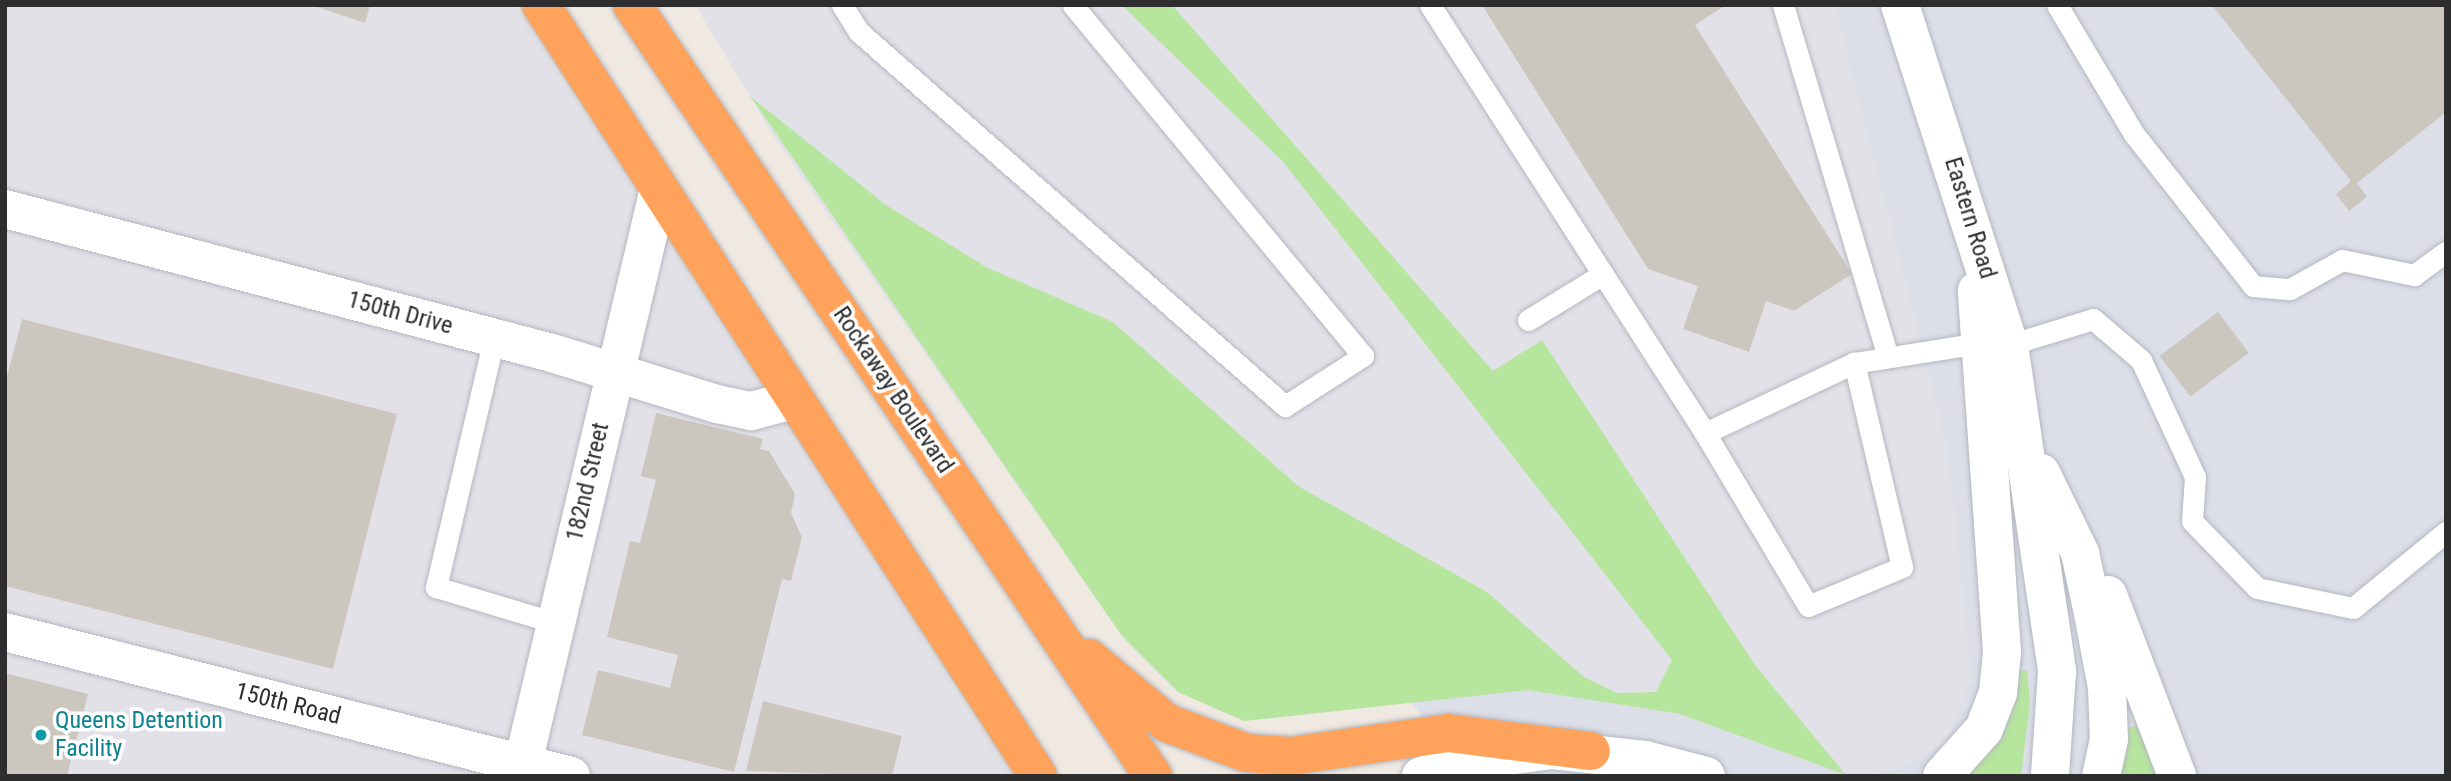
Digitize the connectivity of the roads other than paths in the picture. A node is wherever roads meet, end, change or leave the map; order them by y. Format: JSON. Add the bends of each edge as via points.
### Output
{"nodes":[{"id":1,"x":541,"y":5,"type":"edge"},
{"id":2,"x":632,"y":5,"type":"edge"},
{"id":3,"x":842,"y":5,"type":"edge"},
{"id":4,"x":1073,"y":5,"type":"edge"},
{"id":5,"x":1430,"y":5,"type":"edge"},
{"id":6,"x":1783,"y":5,"type":"edge"},
{"id":7,"x":1900,"y":5,"type":"edge"},
{"id":8,"x":2057,"y":5,"type":"edge"},
{"id":9,"x":659,"y":189,"type":"junction"},
{"id":10,"x":5,"y":209,"type":"edge"},
{"id":11,"x":2446,"y":252,"type":"edge"},
{"id":12,"x":1603,"y":274,"type":"junction"},
{"id":13,"x":1528,"y":320,"type":"dead end"},
{"id":14,"x":494,"y":338,"type":"junction"},
{"id":15,"x":1994,"y":344,"type":"junction"},
{"id":16,"x":1888,"y":357,"type":"junction"},
{"id":17,"x":1854,"y":363,"type":"junction"},
{"id":18,"x":612,"y":372,"type":"junction"},
{"id":19,"x":793,"y":400,"type":"junction"},
{"id":20,"x":1705,"y":433,"type":"junction"},
{"id":21,"x":2023,"y":436,"type":"junction"},
{"id":22,"x":2446,"y":532,"type":"edge"},
{"id":23,"x":2080,"y":552,"type":"junction"},
{"id":24,"x":556,"y":623,"type":"junction"},
{"id":25,"x":1055,"y":630,"type":"junction"},
{"id":26,"x":5,"y":632,"type":"edge"},
{"id":27,"x":1591,"y":751,"type":"junction"},
{"id":28,"x":521,"y":770,"type":"edge"},
{"id":29,"x":571,"y":776,"type":"edge"},
{"id":30,"x":1038,"y":776,"type":"edge"},
{"id":31,"x":1153,"y":776,"type":"edge"},
{"id":32,"x":1421,"y":776,"type":"edge"},
{"id":33,"x":1706,"y":776,"type":"edge"},
{"id":34,"x":1942,"y":776,"type":"edge"},
{"id":35,"x":2050,"y":776,"type":"edge"},
{"id":36,"x":2101,"y":776,"type":"edge"},
{"id":37,"x":2177,"y":776,"type":"edge"}],
"edges":[{"from":1,"to":9,"type":"highway"},
{"from":2,"to":25,"type":"highway","name":"Rockaway Boulevard"},
{"from":3,"to":4,"type":"lane","via":[[859,32],[1284,406],[1363,356]]},
{"from":5,"to":12,"type":"lane"},
{"from":6,"to":16,"type":"lane"},
{"from":7,"to":15,"type":"street","name":"Eastern Road","via":[[1972,216]]},
{"from":8,"to":11,"type":"lane","via":[[2134,134],[2253,286],[2290,289],[2342,260],[2414,275]]},
{"from":9,"to":18,"type":"street","name":"182nd Street"},
{"from":9,"to":19,"type":"highway"},
{"from":10,"to":14,"type":"street","name":"150th Drive"},
{"from":12,"to":13,"type":"lane"},
{"from":12,"to":20,"type":"lane"},
{"from":14,"to":18,"type":"street","name":"150th Drive"},
{"from":14,"to":24,"type":"lane","via":[[436,587]]},
{"from":15,"to":16,"type":"lane"},
{"from":15,"to":21,"type":"street","name":"Eastern Road"},
{"from":15,"to":22,"type":"lane","via":[[2093,319],[2141,360],[2195,478],[2192,521],[2257,588],[2353,608]]},
{"from":15,"to":34,"type":"street","via":[[2001,675],[1984,729]]},
{"from":16,"to":17,"type":"lane"},
{"from":17,"to":20,"type":"lane"},
{"from":17,"to":20,"type":"lane","via":[[1902,567],[1808,606]]},
{"from":18,"to":19,"type":"street","name":"150th Drive","via":[[751,411]]},
{"from":18,"to":24,"type":"street","name":"182nd Street"},
{"from":19,"to":30,"type":"highway"},
{"from":21,"to":23,"type":"street","name":"Eastern Road"},
{"from":21,"to":35,"type":"street","name":"Eastern Road","via":[[2057,672]]},
{"from":23,"to":36,"type":"street","name":"Eastern Road","via":[[2107,688],[2109,739]]},
{"from":23,"to":37,"type":"street","via":[[2107,594]]},
{"from":24,"to":28,"type":"street","name":"182nd Street"},
{"from":25,"to":27,"type":"highway","via":[[1167,723],[1247,753],[1291,756],[1448,733]]},
{"from":25,"to":31,"type":"highway","name":"Rockaway Boulevard"},
{"from":26,"to":28,"type":"street","name":"150th Road"},
{"from":27,"to":32,"type":"street","via":[[1509,754]]},
{"from":27,"to":33,"type":"street"},
{"from":28,"to":29,"type":"street","name":"150th Road"}]}
